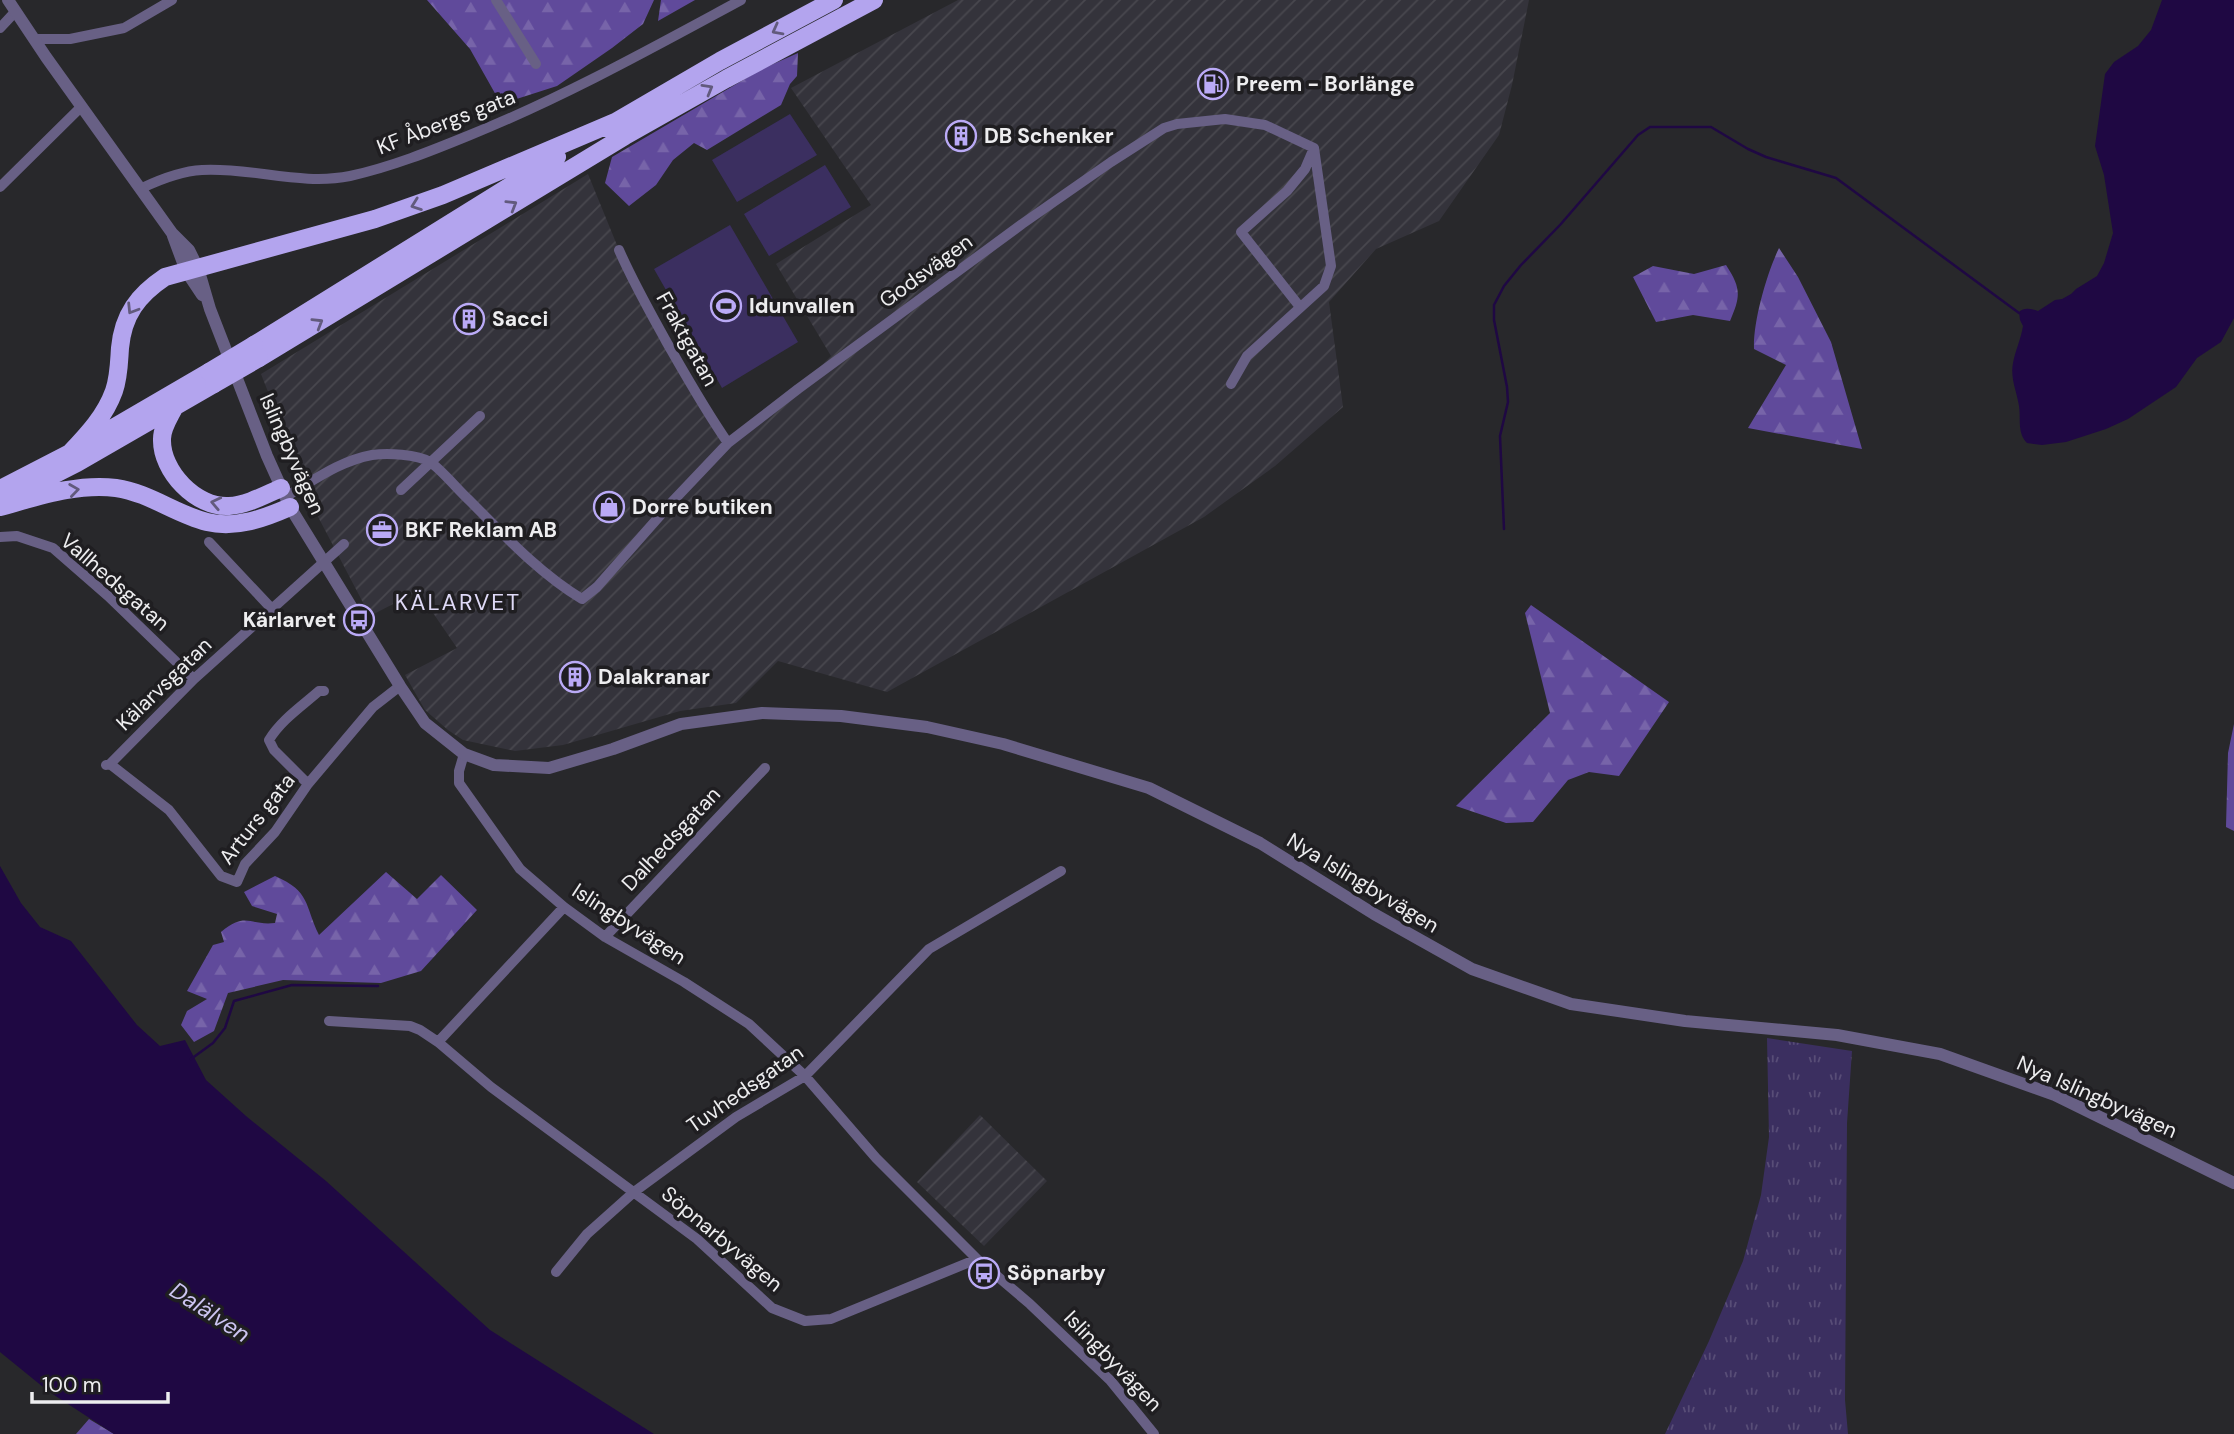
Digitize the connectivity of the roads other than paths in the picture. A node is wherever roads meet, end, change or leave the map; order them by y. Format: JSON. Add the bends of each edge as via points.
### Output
{"nodes":[{"id":1,"x":8,"y":0,"type":"edge"},
{"id":2,"x":172,"y":0,"type":"edge"},
{"id":3,"x":496,"y":0,"type":"edge"},
{"id":4,"x":741,"y":0,"type":"edge"},
{"id":5,"x":834,"y":0,"type":"edge"},
{"id":6,"x":874,"y":0,"type":"edge"},
{"id":7,"x":15,"y":12,"type":"junction"},
{"id":8,"x":0,"y":28,"type":"edge"},
{"id":9,"x":34,"y":39,"type":"junction"},
{"id":10,"x":536,"y":64,"type":"dead end"},
{"id":11,"x":81,"y":107,"type":"junction"},
{"id":12,"x":615,"y":122,"type":"junction"},
{"id":13,"x":1314,"y":148,"type":"junction"},
{"id":14,"x":0,"y":187,"type":"edge"},
{"id":15,"x":142,"y":188,"type":"junction"},
{"id":16,"x":619,"y":250,"type":"dead end"},
{"id":17,"x":192,"y":270,"type":"junction"},
{"id":18,"x":1300,"y":307,"type":"junction"},
{"id":19,"x":256,"y":351,"type":"junction"},
{"id":20,"x":212,"y":378,"type":"junction"},
{"id":21,"x":1231,"y":384,"type":"dead end"},
{"id":22,"x":174,"y":408,"type":"junction"},
{"id":23,"x":480,"y":416,"type":"dead end"},
{"id":24,"x":728,"y":443,"type":"junction"},
{"id":25,"x":70,"y":453,"type":"junction"},
{"id":26,"x":430,"y":462,"type":"junction"},
{"id":27,"x":0,"y":489,"type":"edge"},
{"id":28,"x":401,"y":490,"type":"dead end"},
{"id":29,"x":286,"y":497,"type":"junction"},
{"id":30,"x":0,"y":505,"type":"edge"},
{"id":31,"x":0,"y":537,"type":"edge"},
{"id":32,"x":209,"y":542,"type":"dead end"},
{"id":33,"x":344,"y":544,"type":"dead end"},
{"id":34,"x":324,"y":563,"type":"junction"},
{"id":35,"x":272,"y":610,"type":"junction"},
{"id":36,"x":194,"y":679,"type":"junction"},
{"id":37,"x":400,"y":687,"type":"junction"},
{"id":38,"x":324,"y":691,"type":"dead end"},
{"id":39,"x":464,"y":754,"type":"junction"},
{"id":40,"x":106,"y":765,"type":"joint"},
{"id":41,"x":765,"y":768,"type":"dead end"},
{"id":42,"x":309,"y":784,"type":"junction"},
{"id":43,"x":1061,"y":871,"type":"dead end"},
{"id":44,"x":564,"y":907,"type":"junction"},
{"id":45,"x":605,"y":937,"type":"junction"},
{"id":46,"x":329,"y":1021,"type":"dead end"},
{"id":47,"x":438,"y":1042,"type":"junction"},
{"id":48,"x":805,"y":1076,"type":"junction"},
{"id":49,"x":2234,"y":1183,"type":"edge"},
{"id":50,"x":634,"y":1192,"type":"junction"},
{"id":51,"x":977,"y":1259,"type":"junction"},
{"id":52,"x":556,"y":1272,"type":"dead end"},
{"id":53,"x":1154,"y":1434,"type":"edge"}],
"edges":[{"from":1,"to":7,"type":"street","name":"Islingbyvägen"},
{"from":2,"to":9,"type":"street","via":[[124,28],[70,39]]},
{"from":3,"to":10,"type":"street"},
{"from":4,"to":15,"type":"street","name":"KF Åbergs gata","via":[[550,102],[385,167],[332,179],[200,170]]},
{"from":5,"to":12,"type":"highway","one_way":true},
{"from":19,"to":6,"type":"highway","one_way":true,"via":[[625,136]]},
{"from":7,"to":8,"type":"street"},
{"from":7,"to":9,"type":"street","name":"Islingbyvägen"},
{"from":9,"to":11,"type":"street","name":"Islingbyvägen"},
{"from":11,"to":14,"type":"street"},
{"from":11,"to":15,"type":"street","name":"Islingbyvägen"},
{"from":12,"to":17,"type":"highway","one_way":true,"via":[[375,219]]},
{"from":12,"to":19,"type":"highway"},
{"from":13,"to":18,"type":"street","via":[[1331,266],[1324,286]]},
{"from":13,"to":18,"type":"street","via":[[1305,169],[1287,191],[1241,232]]},
{"from":13,"to":24,"type":"street","name":"Godsvägen","via":[[1265,124],[1225,119],[1164,128],[1022,224]]},
{"from":15,"to":17,"type":"street","name":"Islingbyvägen","via":[[172,233],[178,254]]},
{"from":16,"to":24,"type":"street","name":"Fraktgatan","via":[[678,363]]},
{"from":17,"to":25,"type":"highway","one_way":true,"via":[[165,277],[134,304],[125,322],[111,397],[102,416]]},
{"from":17,"to":29,"type":"street","name":"Islingbyvägen"},
{"from":18,"to":21,"type":"street","via":[[1247,356]]},
{"from":19,"to":20,"type":"highway","bridge":true},
{"from":20,"to":22,"type":"highway"},
{"from":20,"to":25,"type":"highway"},
{"from":29,"to":22,"type":"highway","one_way":true,"via":[[230,506],[195,495],[176,476],[162,445],[163,430]]},
{"from":22,"to":30,"type":"highway"},
{"from":23,"to":26,"type":"street"},
{"from":24,"to":26,"type":"street","name":"Godsvägen","via":[[582,599],[509,540]]},
{"from":25,"to":27,"type":"highway"},
{"from":26,"to":28,"type":"street"},
{"from":26,"to":29,"type":"street","via":[[403,455],[373,455],[324,473]]},
{"from":30,"to":29,"type":"highway","one_way":true,"via":[[102,487],[145,495],[196,519],[238,524],[262,518]]},
{"from":29,"to":34,"type":"street","name":"Islingbyvägen"},
{"from":31,"to":36,"type":"street","name":"Vallhedsgatan","via":[[17,536],[53,548]]},
{"from":32,"to":35,"type":"street"},
{"from":33,"to":34,"type":"street","name":"Kälarvsgatan"},
{"from":34,"to":35,"type":"street","name":"Kälarvsgatan"},
{"from":34,"to":37,"type":"street","name":"Islingbyvägen"},
{"from":35,"to":36,"type":"street","name":"Kälarvsgatan"},
{"from":36,"to":40,"type":"street","name":"Kälarvsgatan"},
{"from":37,"to":39,"type":"street","name":"Islingbyvägen","via":[[425,723]]},
{"from":37,"to":42,"type":"street","name":"Arturs gata","via":[[373,707]]},
{"from":38,"to":42,"type":"street","via":[[295,712],[270,740],[274,750]]},
{"from":39,"to":44,"type":"street","name":"Islingbyvägen","via":[[460,783],[520,869]]},
{"from":39,"to":49,"type":"street","name":"Nya Islingbyvägen","via":[[494,765],[548,768],[681,724],[762,713],[866,719],[1003,744],[1149,788],[1260,843],[1374,914],[1485,974],[1571,1004],[1685,1021],[1837,1035],[1940,1054],[2055,1095]]},
{"from":40,"to":42,"type":"street","name":"Arturs gata","via":[[169,810],[221,876],[237,882],[245,864]]},
{"from":41,"to":45,"type":"street","name":"Dalhedsgatan"},
{"from":43,"to":48,"type":"street","name":"Tuvhedsgatan","via":[[929,949]]},
{"from":44,"to":45,"type":"street","name":"Islingbyvägen"},
{"from":44,"to":47,"type":"street"},
{"from":45,"to":48,"type":"street","name":"Islingbyvägen","via":[[749,1024]]},
{"from":46,"to":47,"type":"street","name":"Söpnarbyvägen","via":[[410,1026]]},
{"from":47,"to":50,"type":"street","name":"Söpnarbyvägen","via":[[491,1087]]},
{"from":48,"to":50,"type":"street","name":"Tuvhedsgatan","via":[[736,1117]]},
{"from":48,"to":51,"type":"street","name":"Islingbyvägen","via":[[876,1158]]},
{"from":50,"to":51,"type":"street","name":"Söpnarbyvägen","via":[[697,1239],[772,1308],[805,1321],[831,1319]]},
{"from":50,"to":52,"type":"street","name":"Tuvhedsgatan","via":[[587,1234]]},
{"from":51,"to":53,"type":"street","name":"Islingbyvägen","via":[[1110,1380]]}]}
